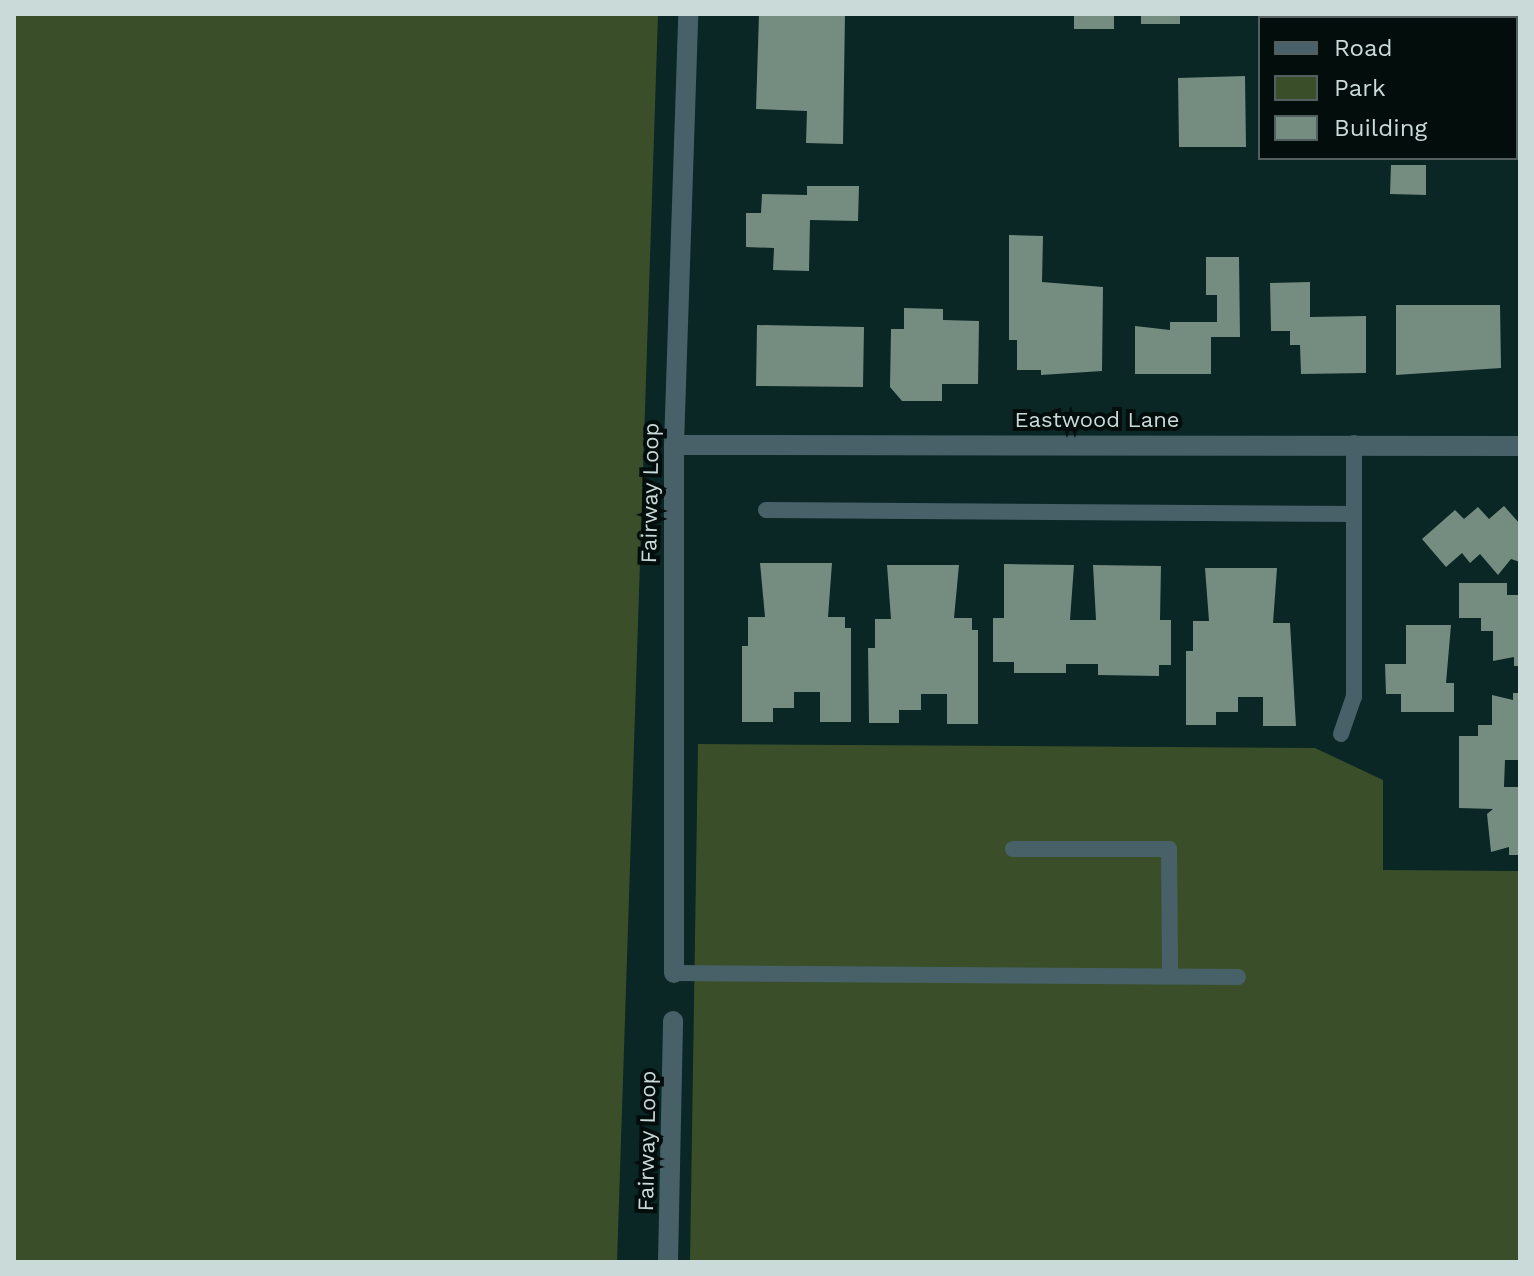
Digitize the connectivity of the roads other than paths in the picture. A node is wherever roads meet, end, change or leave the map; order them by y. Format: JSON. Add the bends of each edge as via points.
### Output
{"nodes":[{"id":1,"x":688,"y":14,"type":"edge"},
{"id":2,"x":1354,"y":443,"type":"junction"},
{"id":3,"x":674,"y":445,"type":"junction"},
{"id":4,"x":1520,"y":446,"type":"edge"},
{"id":5,"x":766,"y":510,"type":"dead end"},
{"id":6,"x":1354,"y":514,"type":"junction"},
{"id":7,"x":1341,"y":734,"type":"dead end"},
{"id":8,"x":1013,"y":849,"type":"dead end"},
{"id":9,"x":674,"y":973,"type":"joint"},
{"id":10,"x":1170,"y":976,"type":"junction"},
{"id":11,"x":1238,"y":977,"type":"dead end"},
{"id":12,"x":673,"y":1021,"type":"dead end"},
{"id":13,"x":668,"y":1262,"type":"edge"}],
"edges":[{"from":1,"to":3,"type":"street","name":"Fairway Loop"},
{"from":2,"to":3,"type":"street","name":"Eastwood Lane"},
{"from":2,"to":4,"type":"street","name":"Eastwood Lane"},
{"from":2,"to":6,"type":"lane"},
{"from":3,"to":9,"type":"street","name":"Fairway Loop"},
{"from":5,"to":6,"type":"lane"},
{"from":6,"to":7,"type":"lane","via":[[1354,697]]},
{"from":8,"to":10,"type":"lane","via":[[1169,849]]},
{"from":9,"to":10,"type":"lane"},
{"from":10,"to":11,"type":"lane"},
{"from":12,"to":13,"type":"street","name":"Fairway Loop"}]}
